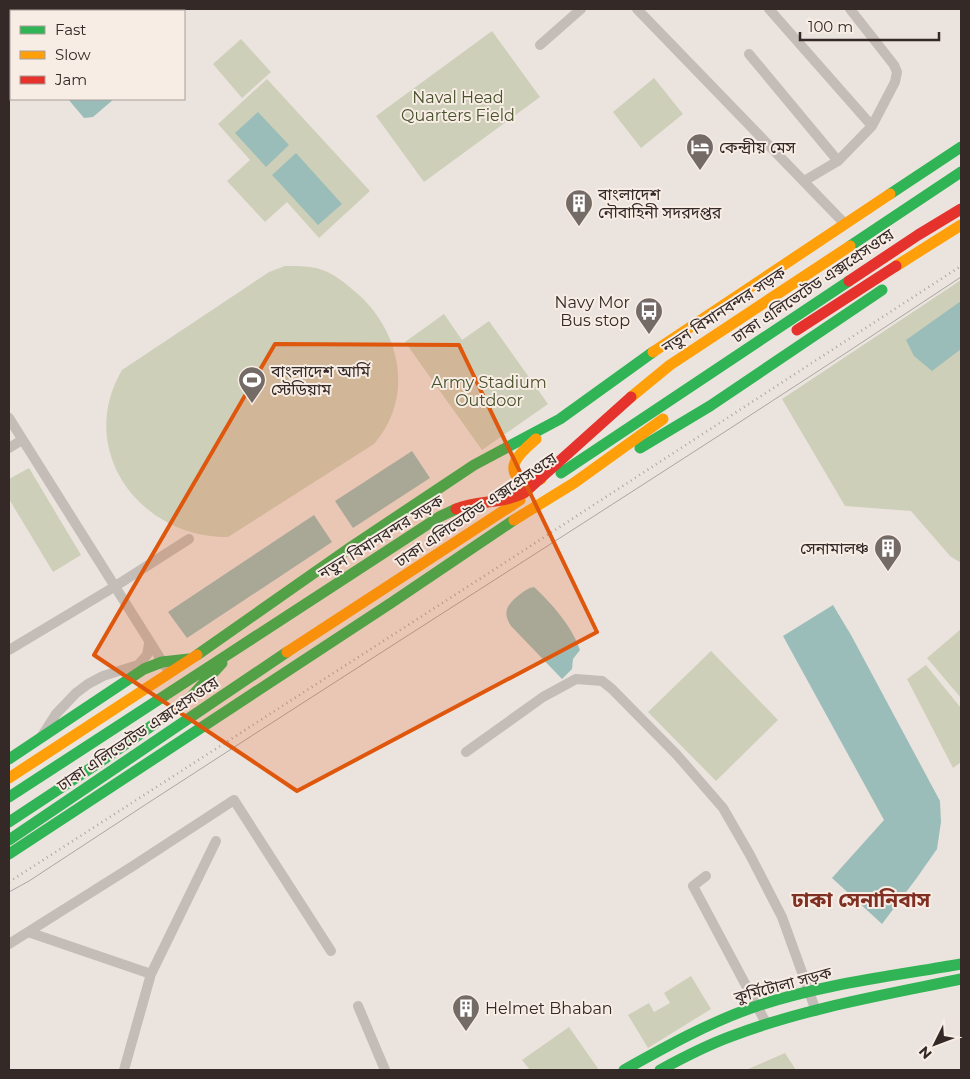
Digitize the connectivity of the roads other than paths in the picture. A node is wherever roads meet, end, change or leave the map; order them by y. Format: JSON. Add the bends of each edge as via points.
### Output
{"nodes":[{"id":1,"x":581,"y":9,"type":"edge"},
{"id":2,"x":637,"y":9,"type":"edge"},
{"id":3,"x":769,"y":9,"type":"edge"},
{"id":4,"x":850,"y":9,"type":"edge"},
{"id":5,"x":540,"y":45,"type":"dead end"},
{"id":6,"x":749,"y":54,"type":"dead end"},
{"id":7,"x":872,"y":126,"type":"junction"},
{"id":8,"x":961,"y":147,"type":"edge"},
{"id":9,"x":838,"y":161,"type":"junction"},
{"id":10,"x":961,"y":172,"type":"edge"},
{"id":11,"x":804,"y":181,"type":"junction"},
{"id":12,"x":961,"y":198,"type":"edge"},
{"id":13,"x":961,"y":209,"type":"edge"},
{"id":14,"x":846,"y":224,"type":"junction"},
{"id":15,"x":961,"y":225,"type":"edge"},
{"id":16,"x":918,"y":236,"type":"junction"},
{"id":17,"x":961,"y":236,"type":"edge"},
{"id":18,"x":918,"y":266,"type":"dead end"},
{"id":19,"x":893,"y":282,"type":"dead end"},
{"id":20,"x":789,"y":335,"type":"dead end"},
{"id":21,"x":772,"y":346,"type":"dead end"},
{"id":22,"x":9,"y":418,"type":"edge"},
{"id":23,"x":560,"y":419,"type":"junction"},
{"id":24,"x":22,"y":440,"type":"junction"},
{"id":25,"x":9,"y":448,"type":"edge"},
{"id":26,"x":543,"y":477,"type":"junction"},
{"id":27,"x":574,"y":483,"type":"junction"},
{"id":28,"x":189,"y":539,"type":"dead end"},
{"id":29,"x":114,"y":587,"type":"junction"},
{"id":30,"x":149,"y":644,"type":"junction"},
{"id":31,"x":9,"y":650,"type":"edge"},
{"id":32,"x":233,"y":652,"type":"junction"},
{"id":33,"x":191,"y":659,"type":"junction"},
{"id":34,"x":162,"y":662,"type":"junction"},
{"id":35,"x":138,"y":665,"type":"junction"},
{"id":36,"x":170,"y":674,"type":"junction"},
{"id":37,"x":40,"y":739,"type":"junction"},
{"id":38,"x":466,"y":752,"type":"dead end"},
{"id":39,"x":9,"y":759,"type":"edge"},
{"id":40,"x":9,"y":778,"type":"edge"},
{"id":41,"x":9,"y":797,"type":"edge"},
{"id":42,"x":9,"y":822,"type":"edge"},
{"id":43,"x":9,"y":840,"type":"edge"},
{"id":44,"x":216,"y":841,"type":"dead end"},
{"id":45,"x":9,"y":854,"type":"edge"},
{"id":46,"x":706,"y":876,"type":"dead end"},
{"id":47,"x":28,"y":932,"type":"junction"},
{"id":48,"x":9,"y":944,"type":"edge"},
{"id":49,"x":331,"y":951,"type":"dead end"},
{"id":50,"x":961,"y":964,"type":"edge"},
{"id":51,"x":152,"y":974,"type":"junction"},
{"id":52,"x":961,"y":979,"type":"edge"},
{"id":53,"x":810,"y":991,"type":"junction"},
{"id":54,"x":358,"y":1006,"type":"dead end"},
{"id":55,"x":757,"y":1006,"type":"junction"},
{"id":56,"x":816,"y":1011,"type":"junction"},
{"id":57,"x":766,"y":1023,"type":"junction"},
{"id":58,"x":124,"y":1070,"type":"edge"},
{"id":59,"x":385,"y":1070,"type":"edge"},
{"id":60,"x":624,"y":1070,"type":"edge"},
{"id":61,"x":660,"y":1070,"type":"edge"}],
"edges":[{"from":1,"to":5,"type":"street"},
{"from":2,"to":11,"type":"street"},
{"from":3,"to":7,"type":"street"},
{"from":4,"to":7,"type":"street","via":[[897,72]]},
{"from":6,"to":9,"type":"street"},
{"from":7,"to":9,"type":"street"},
{"from":8,"to":14,"type":"main road","name":"নতুন বিমানবন্দর সড়ক"},
{"from":9,"to":11,"type":"street"},
{"from":10,"to":26,"type":"main road","name":"নতুন বিমানবন্দর সড়ক","via":[[670,365]]},
{"from":11,"to":14,"type":"street"},
{"from":12,"to":16,"type":"main road"},
{"from":13,"to":16,"type":"main road","name":"ঢাকা এলিভেটেড এক্সপ্রেসওয়ে"},
{"from":14,"to":23,"type":"main road","name":"নতুন বিমানবন্দর সড়ক","via":[[640,360]]},
{"from":15,"to":20,"type":"main road","name":"ঢাকা এলিভেটেড এক্সপ্রেসওয়ে"},
{"from":16,"to":43,"type":"main road","name":"ঢাকা এলিভেটেড এক্সপ্রেসওয়ে"},
{"from":17,"to":18,"type":"main road"},
{"from":19,"to":27,"type":"main road","via":[[690,418],[612,465]]},
{"from":21,"to":27,"type":"main road","name":"ঢাকা এলিভেটেড এক্সপ্রেসওয়ে","via":[[698,394]]},
{"from":22,"to":24,"type":"street"},
{"from":23,"to":26,"type":"main road","via":[[518,456],[514,466],[515,479],[525,484]]},
{"from":23,"to":33,"type":"main road","name":"নতুন বিমানবন্দর সড়ক","via":[[466,470]]},
{"from":24,"to":25,"type":"street"},
{"from":24,"to":29,"type":"street"},
{"from":26,"to":32,"type":"main road","name":"নতুন বিমানবন্দর সড়ক","via":[[520,496],[508,501],[464,505],[439,517]]},
{"from":27,"to":45,"type":"main road","name":"ঢাকা এলিভেটেড এক্সপ্রেসওয়ে"},
{"from":28,"to":29,"type":"street"},
{"from":29,"to":30,"type":"street"},
{"from":29,"to":31,"type":"street"},
{"from":30,"to":34,"type":"street"},
{"from":30,"to":35,"type":"street","via":[[147,655]]},
{"from":32,"to":41,"type":"main road","name":"নতুন বিমানবন্দর সড়ক"},
{"from":32,"to":42,"type":"main road","via":[[192,696],[170,714]]},
{"from":33,"to":34,"type":"main road"},
{"from":33,"to":36,"type":"main road","name":"নতুন বিমানবন্দর সড়ক"},
{"from":34,"to":35,"type":"street"},
{"from":34,"to":36,"type":"street"},
{"from":34,"to":37,"type":"main road","via":[[144,669]]},
{"from":35,"to":37,"type":"street","via":[[103,676],[82,688],[56,714]]},
{"from":36,"to":40,"type":"main road","name":"নতুন বিমানবন্দর সড়ক"},
{"from":37,"to":39,"type":"main road"},
{"from":38,"to":53,"type":"street","via":[[542,696],[576,679],[602,681],[677,754],[723,808],[782,917]]},
{"from":44,"to":51,"type":"street"},
{"from":46,"to":55,"type":"street","via":[[693,886]]},
{"from":47,"to":48,"type":"street"},
{"from":47,"to":49,"type":"street","via":[[234,800]]},
{"from":47,"to":51,"type":"street"},
{"from":50,"to":53,"type":"main road","name":"কুর্মিটোলা সড়ক"},
{"from":51,"to":58,"type":"street"},
{"from":52,"to":56,"type":"main road","name":"কুর্মিটোলা সড়ক"},
{"from":53,"to":55,"type":"main road","name":"কুর্মিটোলা সড়ক"},
{"from":53,"to":56,"type":"street"},
{"from":54,"to":59,"type":"street"},
{"from":55,"to":57,"type":"street"},
{"from":55,"to":60,"type":"main road","name":"কুর্মিটোলা সড়ক","via":[[700,1029]]},
{"from":56,"to":57,"type":"main road","name":"কুর্মিটোলা সড়ক"},
{"from":57,"to":61,"type":"main road","name":"কুর্মিটোলা সড়ক","via":[[728,1037]]}]}
